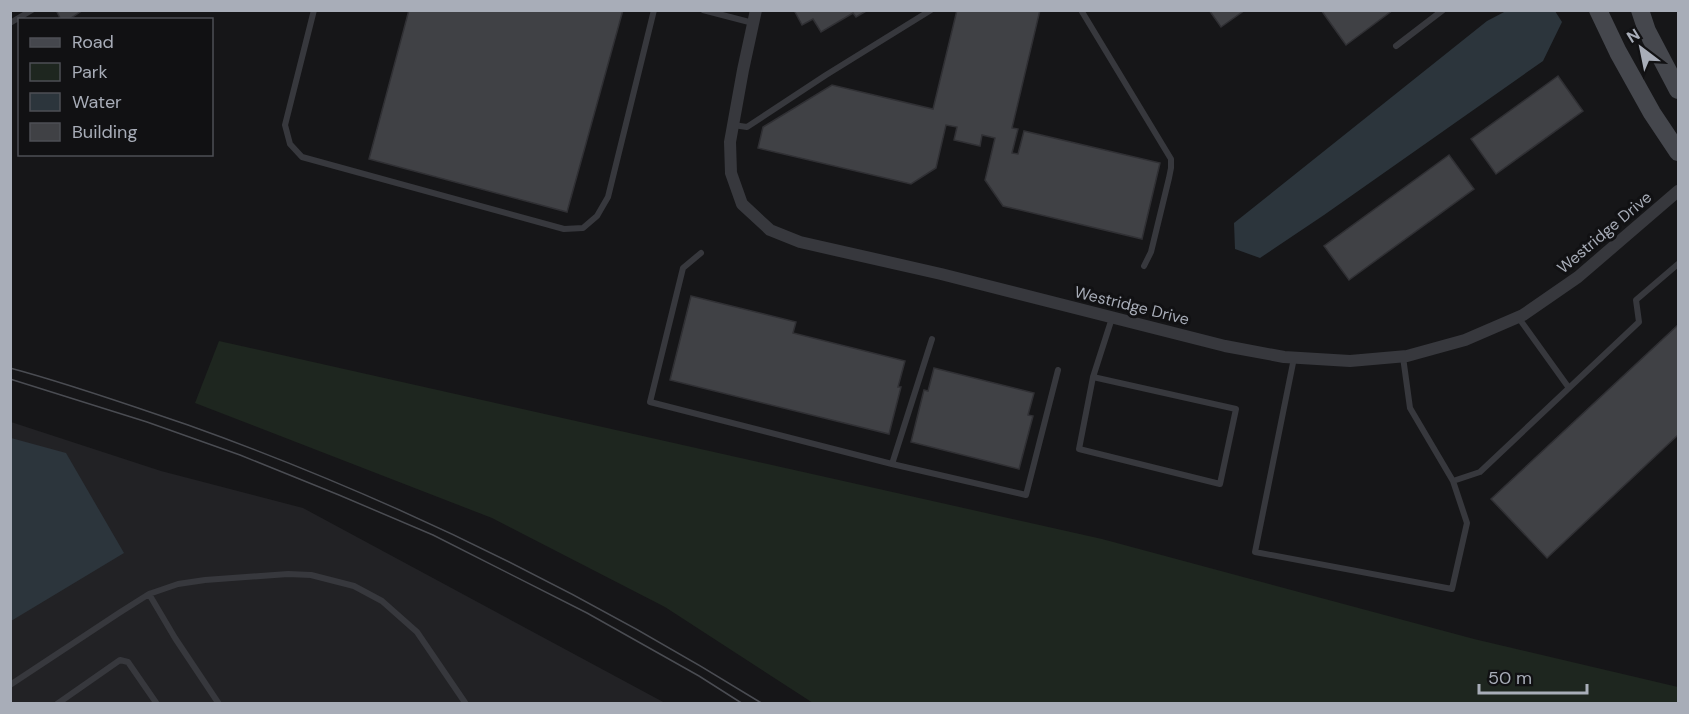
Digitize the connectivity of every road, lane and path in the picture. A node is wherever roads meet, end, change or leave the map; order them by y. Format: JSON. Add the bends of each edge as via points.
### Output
{"nodes":[{"id":1,"x":32,"y":10,"type":"edge"},
{"id":2,"x":314,"y":10,"type":"edge"},
{"id":3,"x":654,"y":10,"type":"edge"},
{"id":4,"x":703,"y":10,"type":"edge"},
{"id":5,"x":756,"y":10,"type":"edge"},
{"id":6,"x":931,"y":10,"type":"edge"},
{"id":7,"x":1081,"y":10,"type":"edge"},
{"id":8,"x":1443,"y":10,"type":"edge"},
{"id":9,"x":1598,"y":10,"type":"edge"},
{"id":10,"x":1640,"y":10,"type":"edge"},
{"id":11,"x":18,"y":18,"type":"edge"},
{"id":12,"x":753,"y":23,"type":"junction"},
{"id":13,"x":1396,"y":46,"type":"dead end"},
{"id":14,"x":1678,"y":90,"type":"edge"},
{"id":15,"x":733,"y":124,"type":"junction"},
{"id":16,"x":1678,"y":152,"type":"edge"},
{"id":17,"x":1678,"y":191,"type":"edge"},
{"id":18,"x":701,"y":253,"type":"dead end"},
{"id":19,"x":1678,"y":264,"type":"edge"},
{"id":20,"x":1144,"y":266,"type":"dead end"},
{"id":21,"x":1112,"y":317,"type":"junction"},
{"id":22,"x":1518,"y":317,"type":"junction"},
{"id":23,"x":932,"y":339,"type":"dead end"},
{"id":24,"x":1403,"y":356,"type":"junction"},
{"id":25,"x":1294,"y":357,"type":"junction"},
{"id":26,"x":1058,"y":370,"type":"dead end"},
{"id":27,"x":1093,"y":377,"type":"junction"},
{"id":28,"x":1569,"y":388,"type":"junction"},
{"id":29,"x":892,"y":464,"type":"junction"},
{"id":30,"x":1454,"y":481,"type":"junction"},
{"id":31,"x":149,"y":594,"type":"junction"},
{"id":32,"x":10,"y":685,"type":"edge"},
{"id":33,"x":57,"y":704,"type":"edge"},
{"id":34,"x":157,"y":704,"type":"edge"},
{"id":35,"x":219,"y":704,"type":"edge"},
{"id":36,"x":466,"y":704,"type":"edge"}],
"edges":[{"from":1,"to":11,"type":"lane"},
{"from":2,"to":3,"type":"lane","via":[[285,125],[290,144],[302,157],[564,229],[584,228],[608,197]]},
{"from":4,"to":12,"type":"lane"},
{"from":5,"to":12,"type":"street","name":"Westridge Drive"},
{"from":6,"to":15,"type":"lane","via":[[747,127]]},
{"from":7,"to":20,"type":"lane","via":[[1171,159],[1167,189]]},
{"from":8,"to":13,"type":"lane"},
{"from":9,"to":16,"type":"main road","via":[[1652,113]]},
{"from":10,"to":14,"type":"main road","via":[[1647,32]]},
{"from":12,"to":15,"type":"street","name":"Westridge Drive"},
{"from":15,"to":21,"type":"street","name":"Westridge Drive","via":[[731,173],[742,204],[770,230],[800,242]]},
{"from":17,"to":22,"type":"street","name":"Westridge Drive","via":[[1578,277]]},
{"from":18,"to":29,"type":"lane","via":[[683,268],[650,402]]},
{"from":19,"to":28,"type":"lane","via":[[1636,300],[1639,322]]},
{"from":21,"to":25,"type":"street","name":"Westridge Drive"},
{"from":21,"to":27,"type":"lane"},
{"from":22,"to":24,"type":"street","name":"Westridge Drive","via":[[1465,340]]},
{"from":22,"to":28,"type":"lane"},
{"from":23,"to":29,"type":"lane"},
{"from":24,"to":25,"type":"street","name":"Westridge Drive","via":[[1350,362]]},
{"from":24,"to":30,"type":"lane","via":[[1410,408]]},
{"from":25,"to":30,"type":"lane","via":[[1255,552],[1452,589],[1467,523]]},
{"from":26,"to":29,"type":"lane","via":[[1026,495]]},
{"from":27,"to":27,"type":"lane","via":[[1079,449],[1220,483],[1236,409]]},
{"from":28,"to":30,"type":"lane","via":[[1480,472]]},
{"from":31,"to":32,"type":"lane"},
{"from":31,"to":35,"type":"lane"},
{"from":31,"to":36,"type":"lane","via":[[205,580],[288,574],[354,586],[382,601],[417,632]]},
{"from":33,"to":34,"type":"lane","via":[[120,660],[128,662]]}]}
